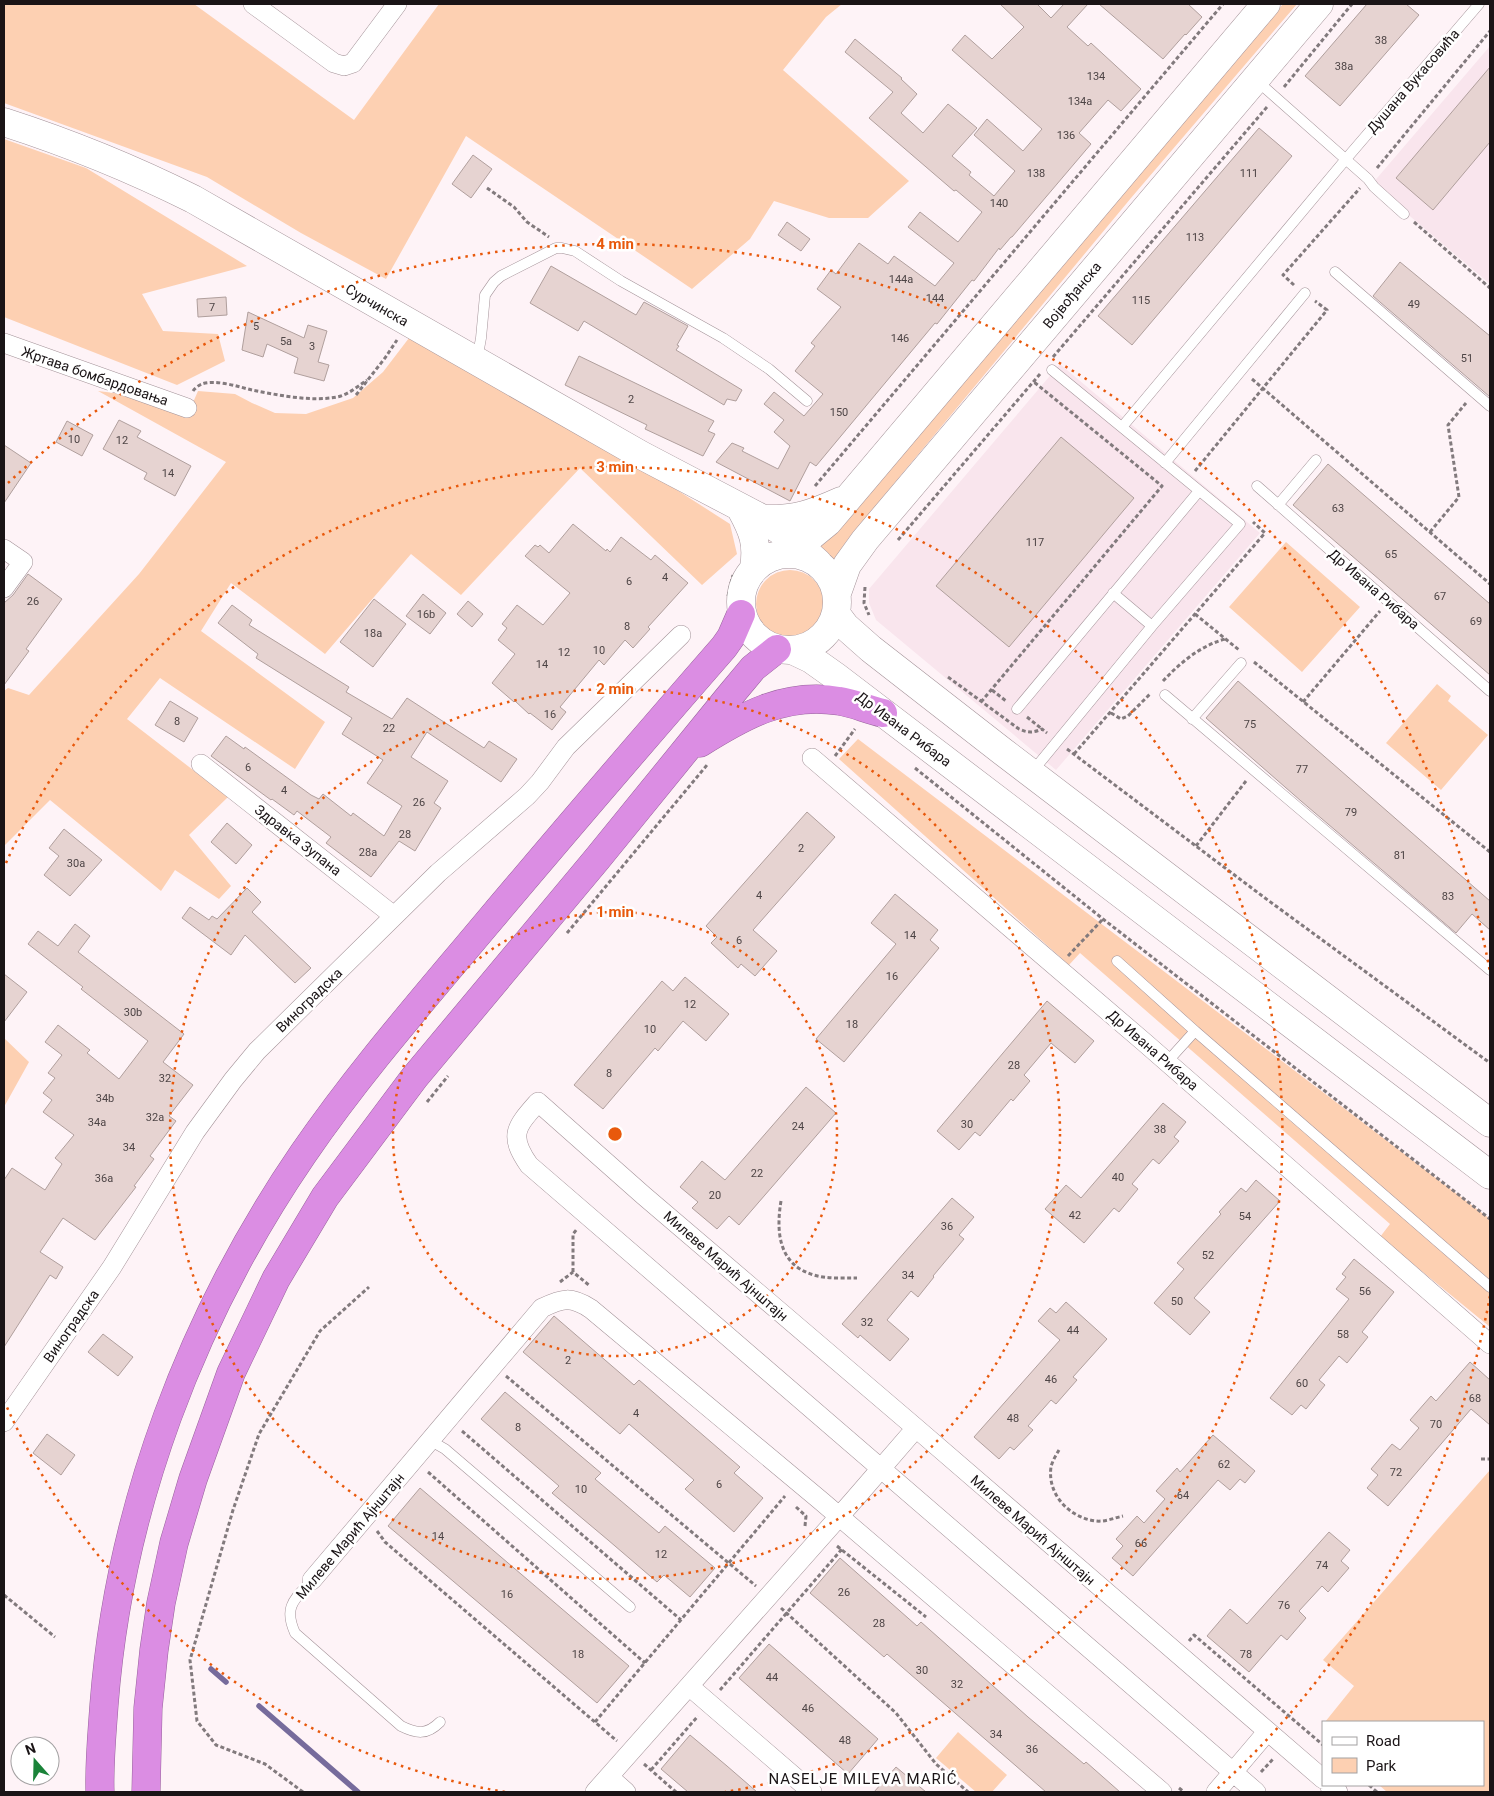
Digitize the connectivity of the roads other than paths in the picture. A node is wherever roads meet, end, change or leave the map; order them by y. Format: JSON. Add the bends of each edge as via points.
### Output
{"nodes":[{"id":1,"x":253,"y":4,"type":"edge"},
{"id":2,"x":397,"y":4,"type":"edge"},
{"id":3,"x":1266,"y":4,"type":"edge"},
{"id":4,"x":1319,"y":4,"type":"edge"},
{"id":5,"x":1479,"y":4,"type":"edge"},
{"id":6,"x":1255,"y":79,"type":"junction"},
{"id":7,"x":4,"y":122,"type":"edge"},
{"id":8,"x":1346,"y":159,"type":"junction"},
{"id":9,"x":1404,"y":214,"type":"road end"},
{"id":10,"x":1335,"y":272,"type":"dead end"},
{"id":11,"x":1305,"y":293,"type":"road end"},
{"id":12,"x":4,"y":343,"type":"edge"},
{"id":13,"x":476,"y":361,"type":"junction"},
{"id":14,"x":1049,"y":368,"type":"road end"},
{"id":15,"x":807,"y":401,"type":"dead end"},
{"id":16,"x":1490,"y":406,"type":"edge"},
{"id":17,"x":187,"y":408,"type":"dead end"},
{"id":18,"x":1122,"y":427,"type":"junction"},
{"id":19,"x":1316,"y":460,"type":"dead end"},
{"id":20,"x":1165,"y":463,"type":"junction"},
{"id":21,"x":1257,"y":486,"type":"dead end"},
{"id":22,"x":1199,"y":491,"type":"junction"},
{"id":23,"x":838,"y":503,"type":"junction"},
{"id":24,"x":1278,"y":505,"type":"junction"},
{"id":25,"x":752,"y":514,"type":"junction"},
{"id":26,"x":4,"y":549,"type":"edge"},
{"id":27,"x":801,"y":554,"type":"junction"},
{"id":28,"x":754,"y":568,"type":"junction"},
{"id":29,"x":4,"y":588,"type":"edge"},
{"id":30,"x":1113,"y":593,"type":"junction"},
{"id":31,"x":836,"y":604,"type":"junction"},
{"id":32,"x":742,"y":614,"type":"junction"},
{"id":33,"x":1152,"y":626,"type":"junction"},
{"id":34,"x":681,"y":635,"type":"dead end"},
{"id":35,"x":784,"y":650,"type":"junction"},
{"id":36,"x":1244,"y":660,"type":"road end"},
{"id":37,"x":1490,"y":691,"type":"edge"},
{"id":38,"x":1165,"y":695,"type":"dead end"},
{"id":39,"x":1016,"y":709,"type":"dead end"},
{"id":40,"x":883,"y":713,"type":"junction"},
{"id":41,"x":1192,"y":719,"type":"junction"},
{"id":42,"x":681,"y":755,"type":"junction"},
{"id":43,"x":818,"y":763,"type":"road end"},
{"id":44,"x":201,"y":764,"type":"dead end"},
{"id":45,"x":1031,"y":774,"type":"junction"},
{"id":46,"x":394,"y":916,"type":"junction"},
{"id":47,"x":1116,"y":961,"type":"dead end"},
{"id":48,"x":1490,"y":970,"type":"edge"},
{"id":49,"x":1195,"y":1031,"type":"junction"},
{"id":50,"x":1167,"y":1062,"type":"junction"},
{"id":51,"x":1490,"y":1123,"type":"edge"},
{"id":52,"x":1490,"y":1175,"type":"edge"},
{"id":53,"x":1490,"y":1287,"type":"edge"},
{"id":54,"x":1490,"y":1344,"type":"edge"},
{"id":55,"x":4,"y":1422,"type":"edge"},
{"id":56,"x":916,"y":1428,"type":"junction"},
{"id":57,"x":438,"y":1445,"type":"junction"},
{"id":58,"x":881,"y":1469,"type":"junction"},
{"id":59,"x":839,"y":1516,"type":"junction"},
{"id":60,"x":312,"y":1580,"type":"joint"},
{"id":61,"x":630,"y":1607,"type":"dead end"},
{"id":62,"x":690,"y":1686,"type":"junction"},
{"id":63,"x":440,"y":1722,"type":"dead end"},
{"id":64,"x":1267,"y":1732,"type":"junction"},
{"id":65,"x":1233,"y":1772,"type":"junction"},
{"id":66,"x":609,"y":1777,"type":"junction"},
{"id":67,"x":1322,"y":1778,"type":"edge"},
{"id":68,"x":100,"y":1792,"type":"edge"},
{"id":69,"x":146,"y":1792,"type":"edge"},
{"id":70,"x":595,"y":1792,"type":"edge"},
{"id":71,"x":626,"y":1792,"type":"edge"},
{"id":72,"x":812,"y":1792,"type":"edge"},
{"id":73,"x":1162,"y":1792,"type":"edge"},
{"id":74,"x":1216,"y":1792,"type":"edge"},
{"id":75,"x":1256,"y":1792,"type":"edge"}],
"edges":[{"from":1,"to":2,"type":"street","via":[[334,63],[344,66],[353,63]]},
{"from":3,"to":23,"type":"main road"},
{"from":4,"to":6,"type":"main road","name":"Војвођанска"},
{"from":5,"to":8,"type":"lane","name":"Душана Вукасовића"},
{"from":6,"to":8,"type":"lane"},
{"from":6,"to":31,"type":"main road","name":"Војвођанска","via":[[864,540],[847,564]]},
{"from":7,"to":13,"type":"main road","name":"Сурчинска","via":[[78,147],[193,199]]},
{"from":8,"to":9,"type":"lane"},
{"from":8,"to":18,"type":"lane"},
{"from":10,"to":16,"type":"lane"},
{"from":11,"to":20,"type":"lane"},
{"from":12,"to":17,"type":"street","name":"Жртава бомбардовања"},
{"from":13,"to":15,"type":"lane","via":[[488,289],[502,276],[556,248],[562,248],[575,251],[621,281],[719,335],[769,369]]},
{"from":13,"to":25,"type":"main road","name":"Сурчинска"},
{"from":14,"to":18,"type":"lane"},
{"from":18,"to":20,"type":"lane"},
{"from":19,"to":24,"type":"lane"},
{"from":20,"to":22,"type":"lane"},
{"from":21,"to":24,"type":"lane","name":"Др Ивана Рибара"},
{"from":22,"to":30,"type":"lane"},
{"from":22,"to":33,"type":"lane","via":[[1240,524]]},
{"from":23,"to":25,"type":"main road","via":[[799,517]]},
{"from":23,"to":27,"type":"main road"},
{"from":24,"to":37,"type":"lane","name":"Др Ивана Рибара"},
{"from":25,"to":27,"type":"main road","name":"Сурчинска"},
{"from":25,"to":28,"type":"main road","via":[[750,526],[756,542]]},
{"from":26,"to":29,"type":"street","via":[[23,562]]},
{"from":27,"to":28,"type":"main road","via":[[770,557]]},
{"from":27,"to":31,"type":"main road","via":[[832,579]]},
{"from":28,"to":32,"type":"main road","via":[[744,582],[740,598]]},
{"from":30,"to":33,"type":"lane"},
{"from":30,"to":39,"type":"lane"},
{"from":31,"to":35,"type":"main road","via":[[830,628],[820,639],[807,647]]},
{"from":31,"to":45,"type":"main road","via":[[845,626],[871,649]]},
{"from":32,"to":35,"type":"main road","via":[[755,637],[762,643]]},
{"from":32,"to":68,"type":"highway","via":[[724,647],[582,810],[342,1100],[302,1156],[240,1256],[193,1352],[160,1437],[132,1534],[109,1651]]},
{"from":33,"to":45,"type":"lane"},
{"from":34,"to":46,"type":"street","name":"Виноградска","via":[[566,747],[527,796]]},
{"from":35,"to":40,"type":"main road","name":"Др Ивана Рибара","via":[[811,659]]},
{"from":35,"to":42,"type":"highway","via":[[754,668]]},
{"from":36,"to":41,"type":"lane"},
{"from":38,"to":41,"type":"lane"},
{"from":40,"to":42,"type":"highway","via":[[840,701],[796,700],[734,722]]},
{"from":40,"to":52,"type":"main road","name":"Др Ивана Рибара"},
{"from":41,"to":48,"type":"lane"},
{"from":42,"to":69,"type":"highway","via":[[396,1100],[325,1197],[276,1279],[230,1373],[192,1479],[174,1543],[153,1660]]},
{"from":43,"to":50,"type":"street","name":"Др Ивана Рибара"},
{"from":44,"to":46,"type":"street","name":"Здравка Зупана"},
{"from":45,"to":51,"type":"main road"},
{"from":46,"to":55,"type":"street","name":"Виноградска","via":[[274,1034],[233,1080],[195,1132],[112,1267]]},
{"from":47,"to":49,"type":"lane"},
{"from":49,"to":50,"type":"lane"},
{"from":49,"to":53,"type":"lane"},
{"from":50,"to":54,"type":"street","name":"Др Ивана Рибара"},
{"from":56,"to":58,"type":"street"},
{"from":56,"to":58,"type":"street","name":"Милеве Марић Ајнштајн","via":[[538,1102],[520,1123],[517,1140],[529,1165]]},
{"from":56,"to":64,"type":"street","name":"Милеве Марић Ајнштајн"},
{"from":57,"to":59,"type":"street","name":"Милеве Марић Ајнштајн","via":[[500,1374],[542,1308],[556,1302],[578,1301]]},
{"from":57,"to":60,"type":"street","name":"Милеве Марић Ајнштајн"},
{"from":57,"to":61,"type":"lane"},
{"from":58,"to":59,"type":"street"},
{"from":58,"to":65,"type":"street","name":"Милеве Марић Ајнштајн"},
{"from":59,"to":62,"type":"street"},
{"from":59,"to":73,"type":"street","name":"Милеве Марић Ајнштајн"},
{"from":60,"to":63,"type":"lane","name":"Милеве Марић Ајнштајн","via":[[289,1610],[295,1633],[401,1726],[423,1733]]},
{"from":62,"to":66,"type":"street"},
{"from":62,"to":72,"type":"street"},
{"from":64,"to":65,"type":"street"},
{"from":64,"to":67,"type":"street","name":"Милеве Марић Ајнштајн"},
{"from":65,"to":74,"type":"street"},
{"from":65,"to":75,"type":"street","name":"Милеве Марић Ајнштајн"},
{"from":66,"to":70,"type":"street"},
{"from":66,"to":71,"type":"street"}]}
